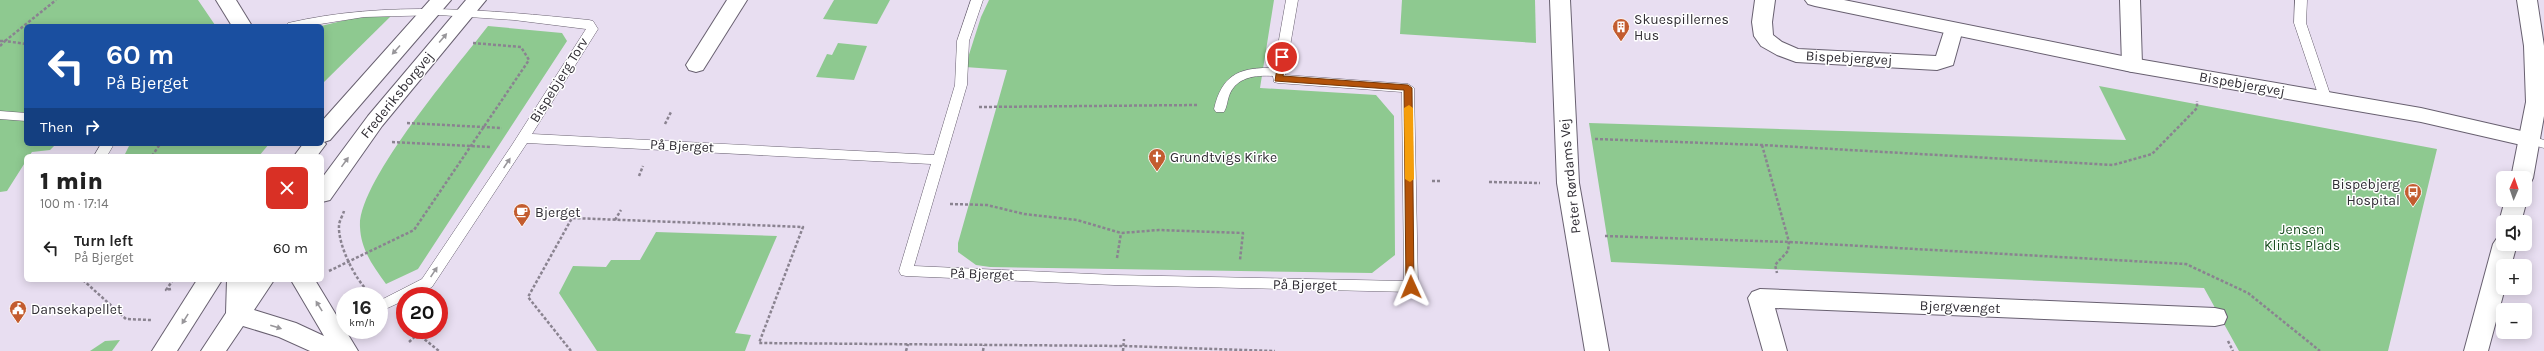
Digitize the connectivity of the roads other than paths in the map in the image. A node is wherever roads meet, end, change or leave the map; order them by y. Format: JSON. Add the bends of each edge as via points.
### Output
{"nodes":[{"id":1,"x":737,"y":0,"type":"edge"},
{"id":2,"x":977,"y":0,"type":"edge"},
{"id":3,"x":1292,"y":0,"type":"edge"},
{"id":4,"x":1560,"y":0,"type":"edge"},
{"id":5,"x":1765,"y":0,"type":"edge"},
{"id":6,"x":2130,"y":0,"type":"edge"},
{"id":7,"x":2301,"y":0,"type":"edge"},
{"id":8,"x":2527,"y":0,"type":"edge"},
{"id":9,"x":229,"y":1,"type":"edge"},
{"id":10,"x":1827,"y":1,"type":"edge"},
{"id":11,"x":437,"y":4,"type":"edge"},
{"id":12,"x":470,"y":6,"type":"edge"},
{"id":13,"x":241,"y":24,"type":"edge"},
{"id":14,"x":300,"y":24,"type":"edge"},
{"id":15,"x":1953,"y":28,"type":"junction"},
{"id":16,"x":696,"y":65,"type":"dead end"},
{"id":17,"x":2132,"y":65,"type":"junction"},
{"id":18,"x":1279,"y":72,"type":"junction"},
{"id":19,"x":2326,"y":100,"type":"junction"},
{"id":20,"x":1220,"y":109,"type":"road end"},
{"id":21,"x":0,"y":115,"type":"edge"},
{"id":22,"x":24,"y":116,"type":"edge"},
{"id":23,"x":324,"y":133,"type":"edge"},
{"id":24,"x":523,"y":138,"type":"junction"},
{"id":25,"x":2537,"y":142,"type":"edge"},
{"id":26,"x":313,"y":146,"type":"edge"},
{"id":27,"x":307,"y":154,"type":"edge"},
{"id":28,"x":937,"y":160,"type":"junction"},
{"id":29,"x":2525,"y":171,"type":"edge"},
{"id":30,"x":324,"y":191,"type":"edge"},
{"id":31,"x":2502,"y":251,"type":"edge"},
{"id":32,"x":209,"y":282,"type":"edge"},
{"id":33,"x":239,"y":282,"type":"edge"},
{"id":34,"x":261,"y":282,"type":"edge"},
{"id":35,"x":308,"y":287,"type":"edge"},
{"id":36,"x":388,"y":302,"type":"edge"},
{"id":37,"x":238,"y":315,"type":"junction"},
{"id":38,"x":2215,"y":317,"type":"dead end"},
{"id":39,"x":336,"y":332,"type":"edge"},
{"id":40,"x":336,"y":334,"type":"edge"},
{"id":41,"x":340,"y":339,"type":"edge"},
{"id":42,"x":164,"y":351,"type":"edge"},
{"id":43,"x":213,"y":351,"type":"edge"},
{"id":44,"x":346,"y":351,"type":"edge"},
{"id":45,"x":1598,"y":351,"type":"edge"},
{"id":46,"x":1775,"y":351,"type":"edge"},
{"id":47,"x":2476,"y":351,"type":"edge"}],
"edges":[{"from":1,"to":16,"type":"street"},
{"from":2,"to":28,"type":"lane","name":"På Bjerget","via":[[960,54],[962,85]]},
{"from":3,"to":18,"type":"lane"},
{"from":4,"to":45,"type":"street","name":"Peter Rørdams Vej","via":[[1564,138],[1568,183],[1575,234]]},
{"from":5,"to":15,"type":"street","name":"Bispebjergvej","via":[[1760,28],[1764,38],[1778,49],[1796,55],[1937,63],[1946,60]]},
{"from":6,"to":17,"type":"street"},
{"from":7,"to":19,"type":"lane","via":[[2300,23]]},
{"from":8,"to":25,"type":"street","via":[[2534,46]]},
{"from":9,"to":13,"type":"street"},
{"from":10,"to":15,"type":"street","name":"Bispebjergvej"},
{"from":11,"to":12,"type":"lane","name":"Bispebjerg Torv"},
{"from":11,"to":14,"type":"lane","name":"Bispebjerg Torv","via":[[384,6],[341,13]]},
{"from":11,"to":23,"type":"street","name":"Frederiksborgvej","one_way":true},
{"from":12,"to":24,"type":"lane","name":"Bispebjerg Torv","via":[[589,24],[592,29]]},
{"from":30,"to":12,"type":"street","name":"Frederiksborgvej","one_way":true,"via":[[375,121]]},
{"from":15,"to":17,"type":"street","name":"Bispebjergvej"},
{"from":17,"to":19,"type":"street","name":"Bispebjergvej"},
{"from":18,"to":20,"type":"lane","via":[[1254,71],[1235,80],[1223,93]]},
{"from":18,"to":28,"type":"lane","name":"På Bjerget","via":[[1278,79],[1408,88],[1411,287],[906,271]]},
{"from":19,"to":25,"type":"street","name":"Bispebjergvej","via":[[2421,115]]},
{"from":21,"to":22,"type":"lane"},
{"from":24,"to":28,"type":"lane","name":"På Bjerget"},
{"from":36,"to":24,"type":"lane","name":"Bispebjerg Torv","one_way":true,"via":[[427,283]]},
{"from":25,"to":29,"type":"street"},
{"from":26,"to":27,"type":"street"},
{"from":31,"to":47,"type":"street"},
{"from":32,"to":42,"type":"street","one_way":true},
{"from":33,"to":37,"type":"street"},
{"from":34,"to":37,"type":"street"},
{"from":39,"to":35,"type":"street","one_way":true},
{"from":37,"to":40,"type":"street","one_way":true,"via":[[287,330]]},
{"from":37,"to":43,"type":"street"},
{"from":38,"to":46,"type":"street","name":"Bjergvænget","via":[[1760,298]]},
{"from":41,"to":44,"type":"street"}]}
